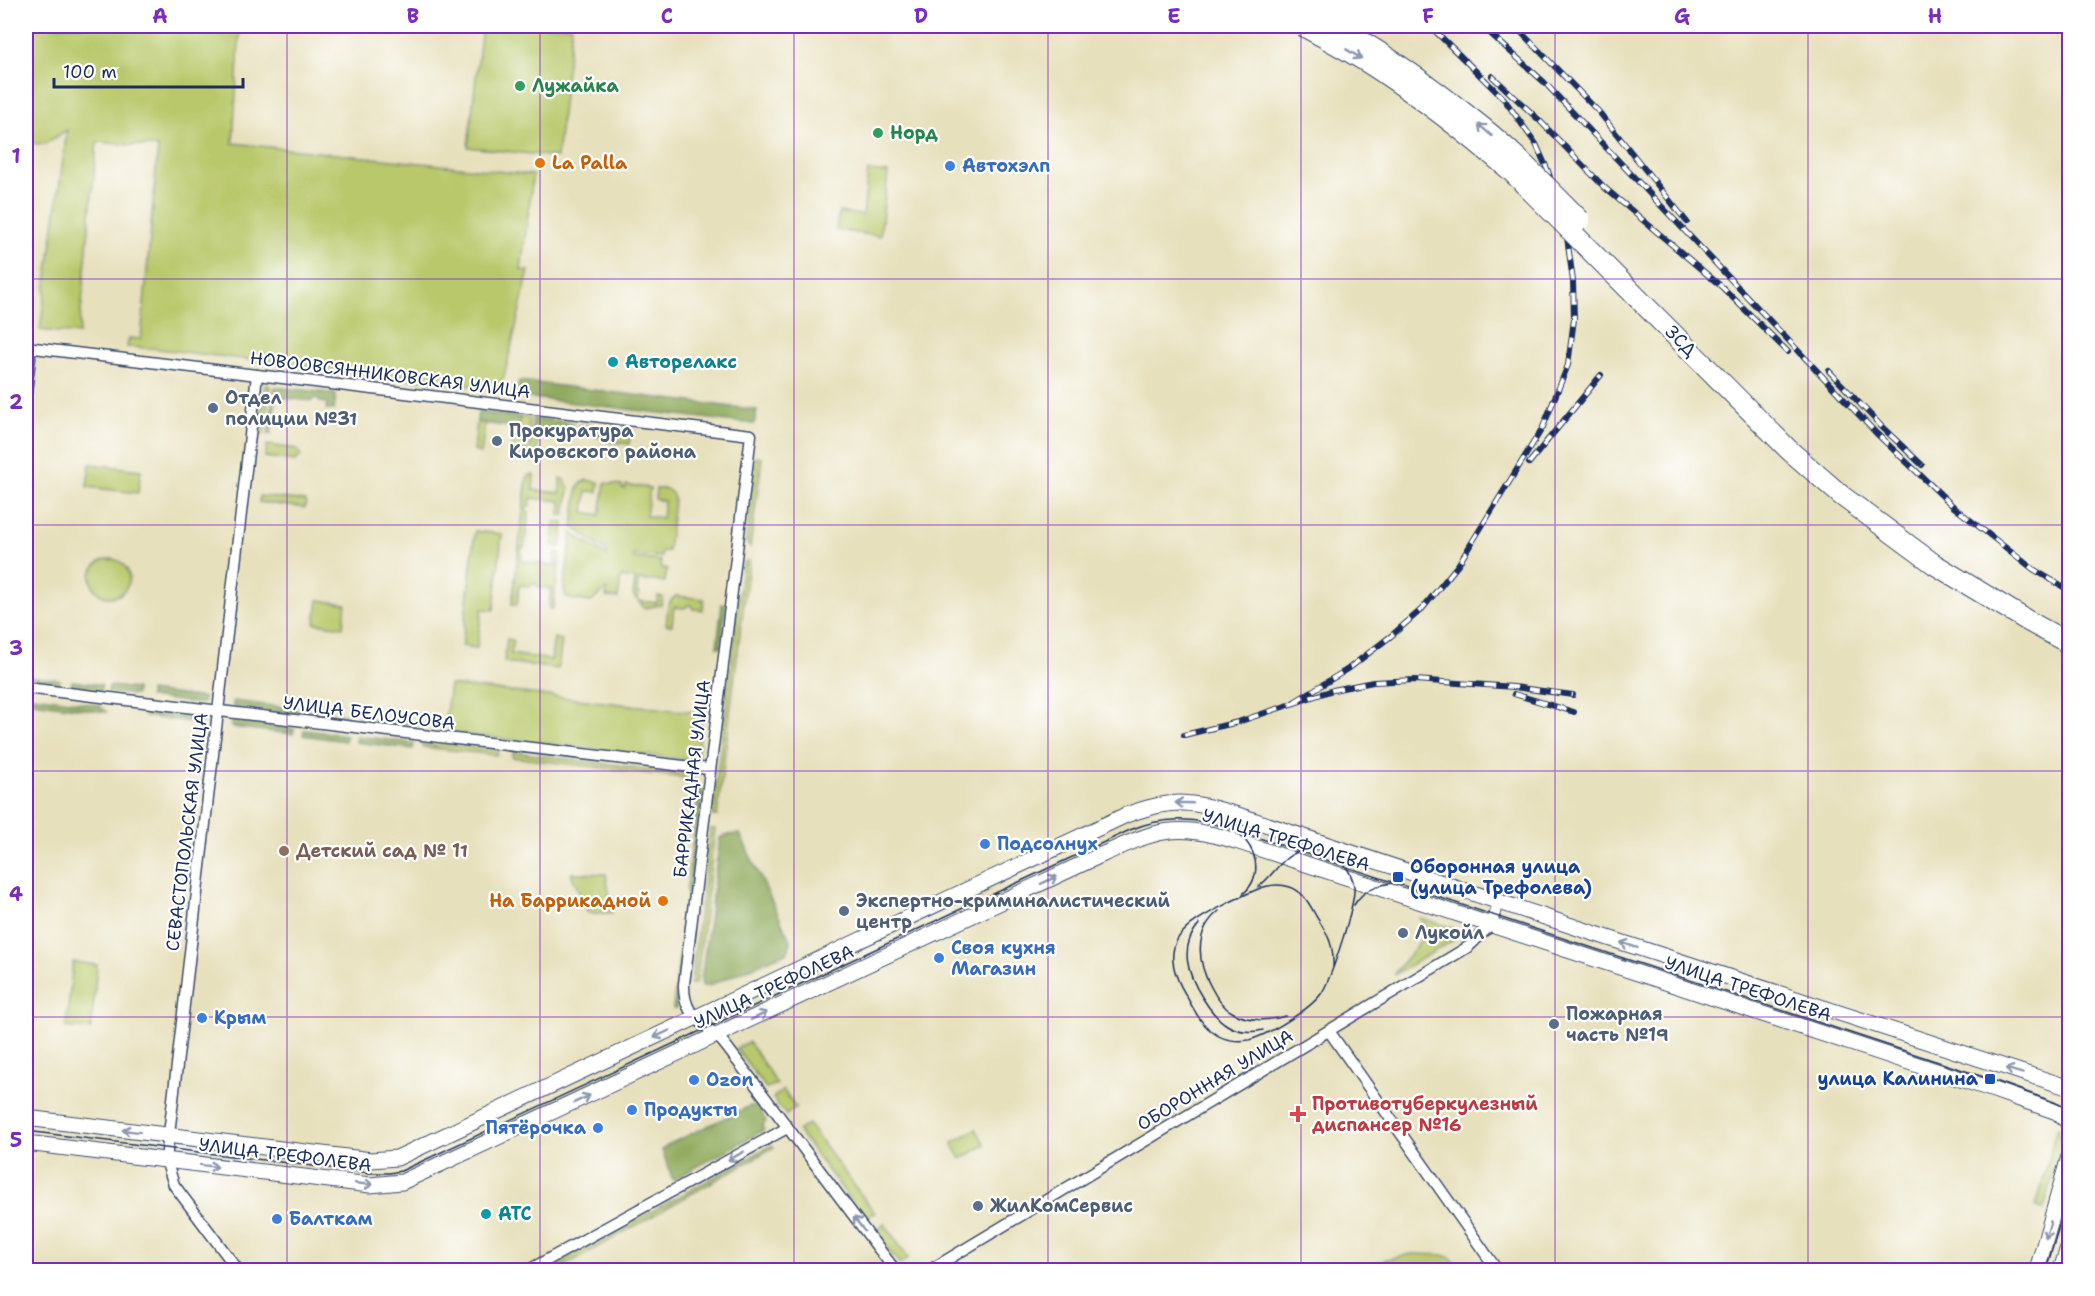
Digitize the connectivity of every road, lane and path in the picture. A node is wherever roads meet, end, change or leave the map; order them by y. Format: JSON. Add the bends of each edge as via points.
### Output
{"nodes":[{"id":1,"x":1303,"y":26,"type":"edge"},
{"id":2,"x":1335,"y":26,"type":"edge"},
{"id":3,"x":27,"y":347,"type":"edge"},
{"id":4,"x":257,"y":375,"type":"junction"},
{"id":5,"x":26,"y":393,"type":"edge"},
{"id":6,"x":751,"y":435,"type":"joint"},
{"id":7,"x":2070,"y":628,"type":"edge"},
{"id":8,"x":2070,"y":644,"type":"edge"},
{"id":9,"x":26,"y":688,"type":"edge"},
{"id":10,"x":218,"y":712,"type":"junction"},
{"id":11,"x":709,"y":769,"type":"junction"},
{"id":12,"x":1499,"y":902,"type":"junction"},
{"id":13,"x":1491,"y":925,"type":"junction"},
{"id":14,"x":697,"y":1018,"type":"junction"},
{"id":15,"x":1329,"y":1031,"type":"junction"},
{"id":16,"x":716,"y":1036,"type":"junction"},
{"id":17,"x":2070,"y":1088,"type":"edge"},
{"id":18,"x":2063,"y":1113,"type":"edge"},
{"id":19,"x":26,"y":1118,"type":"edge"},
{"id":20,"x":2070,"y":1124,"type":"edge"},
{"id":21,"x":787,"y":1128,"type":"junction"},
{"id":22,"x":169,"y":1135,"type":"junction"},
{"id":23,"x":26,"y":1143,"type":"edge"},
{"id":24,"x":2070,"y":1153,"type":"edge"},
{"id":25,"x":166,"y":1160,"type":"junction"},
{"id":26,"x":2070,"y":1241,"type":"edge"},
{"id":27,"x":238,"y":1270,"type":"edge"},
{"id":28,"x":529,"y":1270,"type":"edge"},
{"id":29,"x":895,"y":1270,"type":"edge"},
{"id":30,"x":930,"y":1270,"type":"edge"},
{"id":31,"x":1497,"y":1270,"type":"edge"},
{"id":32,"x":2037,"y":1270,"type":"edge"},
{"id":33,"x":2061,"y":1270,"type":"edge"}],
"edges":[{"from":1,"to":8,"type":"highway","name":"ЗСД","one_way":true,"bridge":true,"via":[[1378,69],[1464,131],[1512,172],[1789,450],[1842,496],[1934,564]]},
{"from":7,"to":2,"type":"highway","name":"ЗСД","one_way":true,"bridge":true,"via":[[2034,611],[1940,554],[1849,485],[1799,441],[1520,160],[1425,83]]},
{"from":3,"to":4,"type":"street","name":"НОВООВСЯННИКОВСКАЯ УЛИЦА"},
{"from":3,"to":5,"type":"street","via":[[30,357]]},
{"from":4,"to":6,"type":"street","name":"НОВООВСЯННИКОВСКАЯ УЛИЦА"},
{"from":4,"to":10,"type":"street","name":"СЕВАСТОПОЛЬСКАЯ УЛИЦА"},
{"from":6,"to":11,"type":"street","name":"БАРРИКАДНАЯ УЛИЦА"},
{"from":9,"to":10,"type":"street","name":"УЛИЦА БЕЛОУСОВА"},
{"from":10,"to":11,"type":"street","name":"УЛИЦА БЕЛОУСОВА"},
{"from":10,"to":22,"type":"street","name":"СЕВАСТОПОЛЬСКАЯ УЛИЦА"},
{"from":11,"to":14,"type":"street","name":"БАРРИКАДНАЯ УЛИЦА","via":[[684,984],[688,1010]]},
{"from":12,"to":13,"type":"street","name":"ОБОРОННАЯ УЛИЦА"},
{"from":12,"to":14,"type":"street","name":"УЛИЦА ТРЕФОЛЕВА","one_way":true,"via":[[1231,812],[1188,802],[1167,803],[1100,827]]},
{"from":17,"to":12,"type":"street","name":"УЛИЦА ТРЕФОЛЕВА","one_way":true},
{"from":13,"to":15,"type":"street","name":"ОБОРОННАЯ УЛИЦА","via":[[1468,947]]},
{"from":16,"to":13,"type":"street","name":"УЛИЦА ТРЕФОЛЕВА","one_way":true,"via":[[1156,832],[1215,835]]},
{"from":13,"to":18,"type":"street","name":"УЛИЦА ТРЕФОЛЕВА"},
{"from":14,"to":16,"type":"street","name":"БАРРИКАДНАЯ УЛИЦА"},
{"from":14,"to":22,"type":"street","name":"УЛИЦА ТРЕФОЛЕВА","one_way":true,"via":[[397,1158],[363,1159]]},
{"from":15,"to":30,"type":"street","name":"ОБОРОННАЯ УЛИЦА"},
{"from":15,"to":31,"type":"street"},
{"from":16,"to":21,"type":"street","name":"БАРРИКАДНАЯ УЛИЦА"},
{"from":25,"to":16,"type":"street","name":"УЛИЦА ТРЕФОЛЕВА","one_way":true,"via":[[370,1185],[391,1184],[425,1172]]},
{"from":18,"to":20,"type":"street","name":"УЛИЦА ТРЕФОЛЕВА"},
{"from":22,"to":19,"type":"street","name":"УЛИЦА ТРЕФОЛЕВА","one_way":true},
{"from":21,"to":28,"type":"street","one_way":true},
{"from":29,"to":21,"type":"street","name":"БАРРИКАДНАЯ УЛИЦА","one_way":true},
{"from":22,"to":25,"type":"street","name":"СЕВАСТОПОЛЬСКАЯ УЛИЦА"},
{"from":23,"to":25,"type":"street","name":"УЛИЦА ТРЕФОЛЕВА"},
{"from":24,"to":32,"type":"street","one_way":true},
{"from":25,"to":27,"type":"street","name":"СЕВАСТОПОЛЬСКАЯ УЛИЦА","via":[[174,1185]]},
{"from":26,"to":33,"type":"street"}]}
